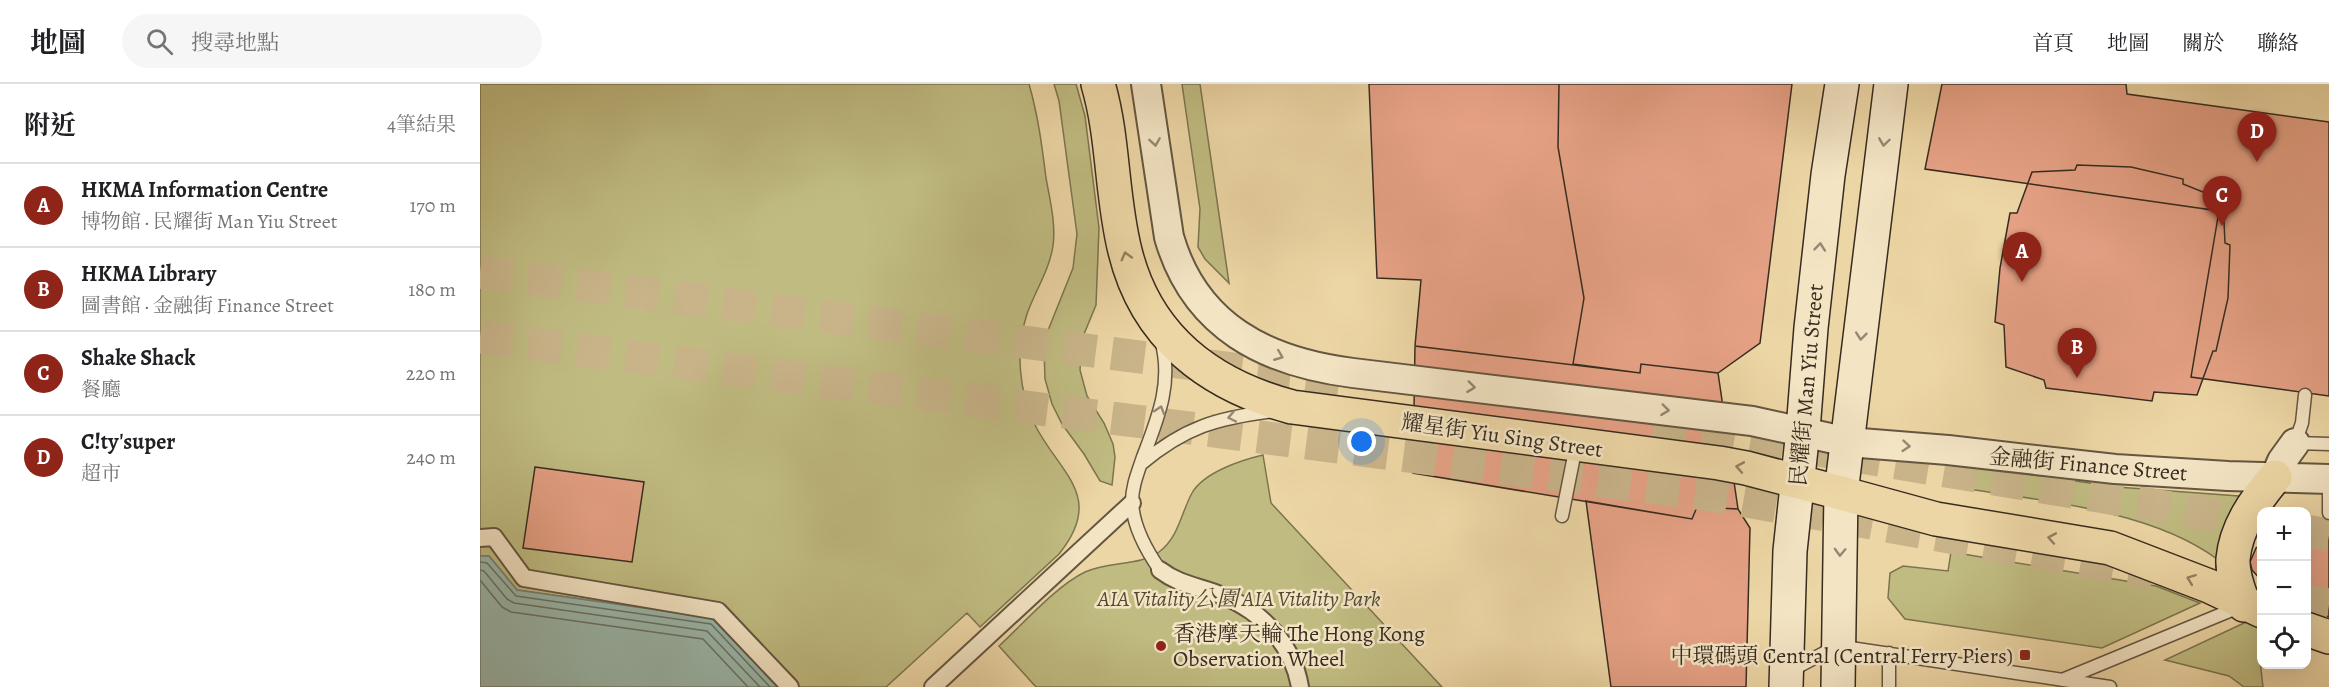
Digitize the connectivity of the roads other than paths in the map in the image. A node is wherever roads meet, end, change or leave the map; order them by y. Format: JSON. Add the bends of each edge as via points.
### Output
{"nodes":[{"id":1,"x":1098,"y":84,"type":"edge"},
{"id":2,"x":1146,"y":84,"type":"edge"},
{"id":3,"x":1842,"y":84,"type":"edge"},
{"id":4,"x":1891,"y":84,"type":"edge"},
{"id":5,"x":1150,"y":309,"type":"junction"},
{"id":6,"x":2305,"y":394,"type":"dead end"},
{"id":7,"x":1311,"y":410,"type":"junction"},
{"id":8,"x":1803,"y":430,"type":"junction"},
{"id":9,"x":1848,"y":441,"type":"junction"},
{"id":10,"x":2295,"y":443,"type":"junction"},
{"id":11,"x":2329,"y":444,"type":"edge"},
{"id":12,"x":1576,"y":445,"type":"junction"},
{"id":13,"x":1141,"y":465,"type":"junction"},
{"id":14,"x":2275,"y":477,"type":"junction"},
{"id":15,"x":2329,"y":479,"type":"edge"},
{"id":16,"x":1797,"y":480,"type":"junction"},
{"id":17,"x":1841,"y":494,"type":"junction"},
{"id":18,"x":1132,"y":503,"type":"junction"},
{"id":19,"x":2329,"y":513,"type":"edge"},
{"id":20,"x":1562,"y":516,"type":"dead end"},
{"id":21,"x":480,"y":538,"type":"edge"},
{"id":22,"x":1160,"y":570,"type":"joint"},
{"id":23,"x":2253,"y":608,"type":"edge"},
{"id":24,"x":2311,"y":631,"type":"edge"},
{"id":25,"x":2329,"y":638,"type":"edge"},
{"id":26,"x":1837,"y":646,"type":"junction"},
{"id":27,"x":1889,"y":653,"type":"junction"},
{"id":28,"x":1786,"y":680,"type":"edge"},
{"id":29,"x":2062,"y":683,"type":"edge"},
{"id":30,"x":790,"y":687,"type":"edge"},
{"id":31,"x":933,"y":687,"type":"edge"},
{"id":32,"x":1300,"y":687,"type":"edge"},
{"id":33,"x":1838,"y":687,"type":"edge"},
{"id":34,"x":1889,"y":687,"type":"edge"},
{"id":35,"x":2110,"y":687,"type":"edge"}],
"edges":[{"from":5,"to":1,"type":"main road","name":"耀星街 Yiu Sing Street","one_way":true,"via":[[1124,250]]},
{"from":2,"to":8,"type":"street","name":"耀星街 Yiu Sing Street","one_way":true,"via":[[1169,237],[1176,259],[1203,304],[1260,348],[1326,370],[1740,419]]},
{"from":8,"to":3,"type":"main road","name":"民耀街 Man Yiu Street","one_way":true,"via":[[1810,328]]},
{"from":4,"to":9,"type":"main road","name":"民耀街 Man Yiu Street","one_way":true},
{"from":5,"to":7,"type":"main road","name":"耀星街 Yiu Sing Street","via":[[1174,344],[1219,379],[1253,396]]},
{"from":13,"to":5,"type":"lane","one_way":true,"via":[[1163,401],[1167,372]]},
{"from":6,"to":10,"type":"lane"},
{"from":7,"to":12,"type":"main road","name":"耀星街 Yiu Sing Street"},
{"from":7,"to":13,"type":"lane","one_way":true,"via":[[1273,411],[1212,422],[1177,436]]},
{"from":8,"to":9,"type":"street","name":"耀星街 Yiu Sing Street"},
{"from":8,"to":16,"type":"main road","name":"民耀街 Man Yiu Street"},
{"from":9,"to":14,"type":"street","name":"金融街 Finance Street","one_way":true,"via":[[2115,469]]},
{"from":9,"to":17,"type":"main road","name":"民耀街 Man Yiu Street"},
{"from":10,"to":11,"type":"lane"},
{"from":10,"to":14,"type":"street"},
{"from":16,"to":12,"type":"main road","name":"耀星街 Yiu Sing Street","one_way":true,"via":[[1737,466]]},
{"from":12,"to":20,"type":"lane"},
{"from":13,"to":18,"type":"lane"},
{"from":14,"to":15,"type":"street","name":"金融街 Finance Street"},
{"from":14,"to":23,"type":"main road","via":[[2244,519],[2233,560],[2235,579]]},
{"from":15,"to":19,"type":"lane"},
{"from":16,"to":17,"type":"main road","name":"耀星街 Yiu Sing Street"},
{"from":16,"to":28,"type":"main road","name":"民耀街 Man Yiu Street","via":[[1790,551]]},
{"from":23,"to":17,"type":"main road","name":"耀星街 Yiu Sing Street","one_way":true,"via":[[2209,586],[2110,548],[1936,519]]},
{"from":17,"to":26,"type":"main road","name":"民耀街 Man Yiu Street","one_way":true},
{"from":18,"to":22,"type":"lane","via":[[1136,526]]},
{"from":18,"to":31,"type":"street"},
{"from":21,"to":30,"type":"street","via":[[494,537],[524,578],[718,610]]},
{"from":22,"to":32,"type":"street","via":[[1179,582],[1239,602],[1255,613],[1282,641]]},
{"from":23,"to":29,"type":"lane"},
{"from":24,"to":25,"type":"main road"},
{"from":26,"to":27,"type":"lane"},
{"from":26,"to":28,"type":"lane"},
{"from":26,"to":33,"type":"main road","name":"民耀街 Man Yiu Street"},
{"from":27,"to":29,"type":"lane"},
{"from":27,"to":34,"type":"lane"},
{"from":29,"to":35,"type":"lane"}]}
